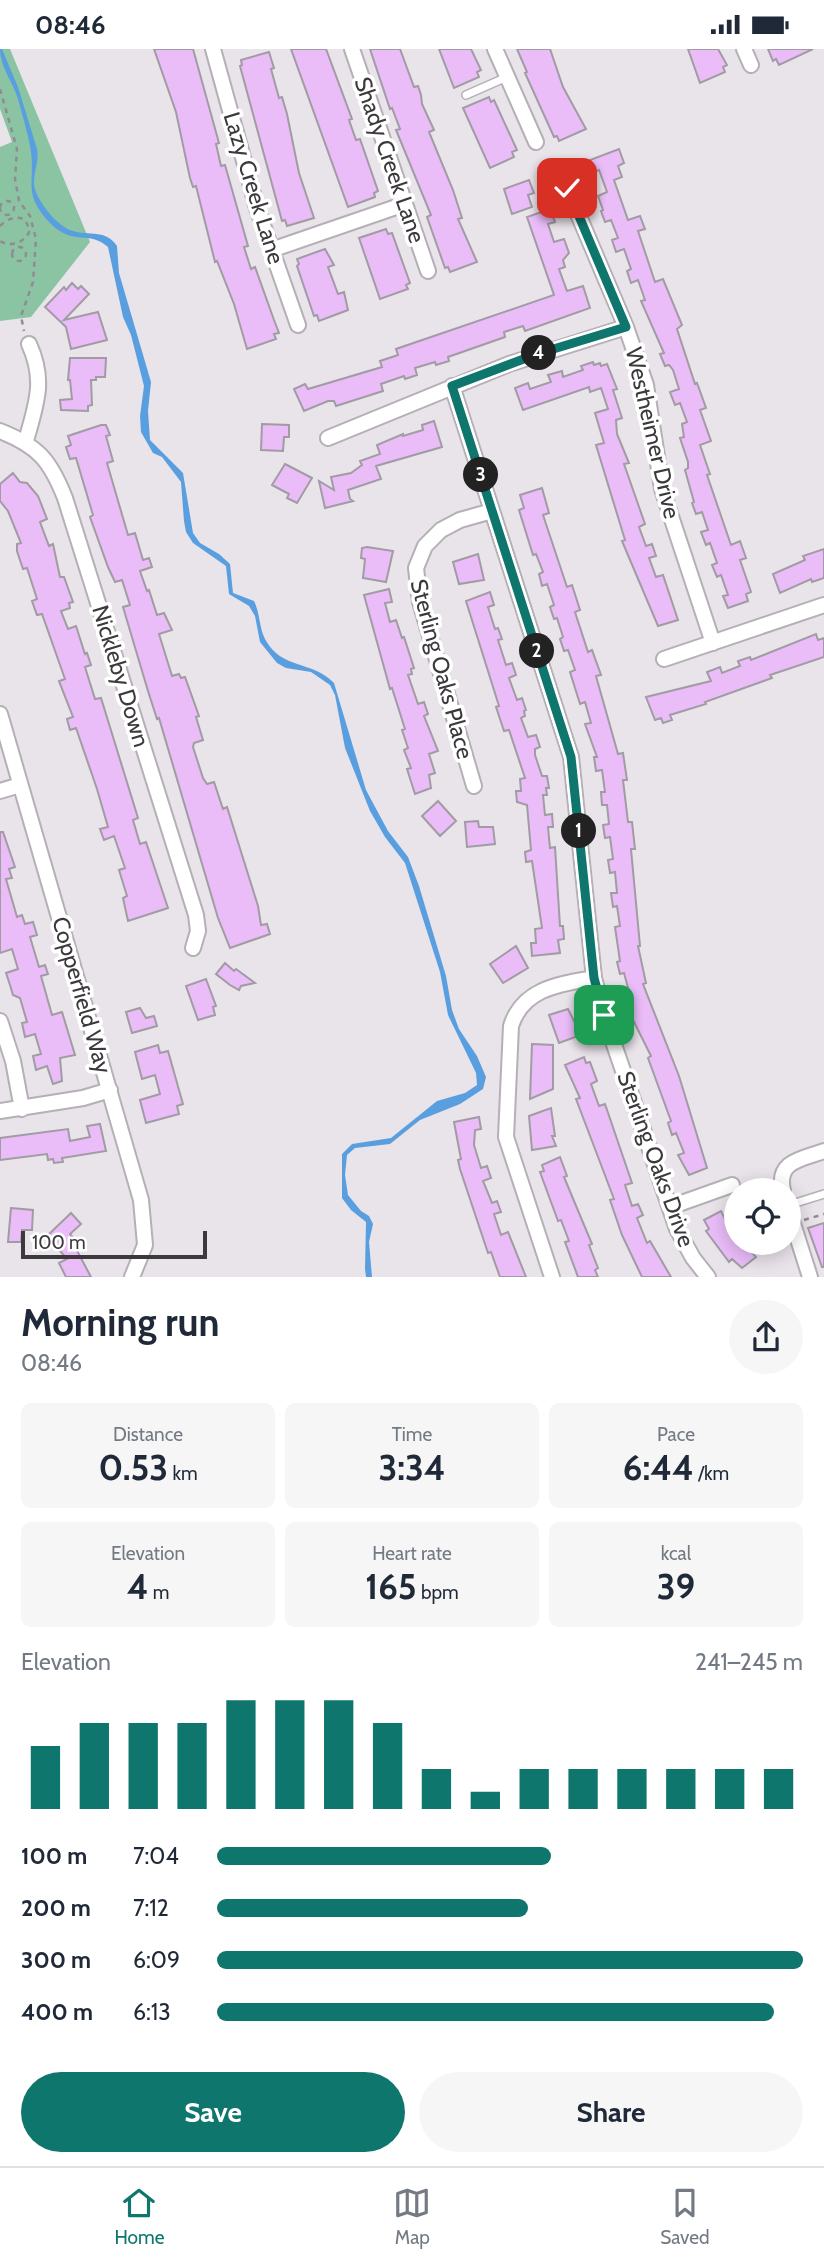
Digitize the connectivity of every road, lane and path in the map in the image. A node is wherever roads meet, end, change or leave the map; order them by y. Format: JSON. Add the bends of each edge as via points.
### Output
{"nodes":[{"id":1,"x":213,"y":49,"type":"edge"},
{"id":2,"x":352,"y":49,"type":"edge"},
{"id":3,"x":495,"y":49,"type":"edge"},
{"id":4,"x":744,"y":49,"type":"edge"},
{"id":5,"x":751,"y":65,"type":"dead end"},
{"id":6,"x":507,"y":77,"type":"junction"},
{"id":7,"x":0,"y":89,"type":"edge"},
{"id":8,"x":466,"y":95,"type":"dead end"},
{"id":9,"x":536,"y":142,"type":"dead end"},
{"id":10,"x":567,"y":188,"type":"dead end"},
{"id":11,"x":405,"y":204,"type":"junction"},
{"id":12,"x":30,"y":216,"type":"junction"},
{"id":13,"x":10,"y":217,"type":"junction"},
{"id":14,"x":25,"y":220,"type":"junction"},
{"id":15,"x":0,"y":226,"type":"edge"},
{"id":16,"x":0,"y":241,"type":"edge"},
{"id":17,"x":18,"y":242,"type":"junction"},
{"id":18,"x":19,"y":247,"type":"junction"},
{"id":19,"x":271,"y":250,"type":"junction"},
{"id":20,"x":428,"y":271,"type":"dead end"},
{"id":21,"x":298,"y":325,"type":"dead end"},
{"id":22,"x":626,"y":327,"type":"junction"},
{"id":23,"x":29,"y":344,"type":"joint"},
{"id":24,"x":452,"y":386,"type":"junction"},
{"id":25,"x":0,"y":431,"type":"edge"},
{"id":26,"x":328,"y":437,"type":"dead end"},
{"id":27,"x":26,"y":441,"type":"junction"},
{"id":28,"x":492,"y":510,"type":"junction"},
{"id":29,"x":824,"y":605,"type":"edge"},
{"id":30,"x":713,"y":643,"type":"junction"},
{"id":31,"x":664,"y":659,"type":"dead end"},
{"id":32,"x":0,"y":714,"type":"edge"},
{"id":33,"x":20,"y":785,"type":"junction"},
{"id":34,"x":474,"y":786,"type":"dead end"},
{"id":35,"x":0,"y":791,"type":"edge"},
{"id":36,"x":192,"y":948,"type":"dead end"},
{"id":37,"x":594,"y":978,"type":"junction"},
{"id":38,"x":0,"y":1021,"type":"edge"},
{"id":39,"x":110,"y":1090,"type":"junction"},
{"id":40,"x":22,"y":1109,"type":"junction"},
{"id":41,"x":0,"y":1111,"type":"edge"},
{"id":42,"x":824,"y":1151,"type":"edge"},
{"id":43,"x":781,"y":1178,"type":"edge"},
{"id":44,"x":724,"y":1188,"type":"edge"},
{"id":45,"x":824,"y":1194,"type":"edge"},
{"id":46,"x":801,"y":1201,"type":"edge"},
{"id":47,"x":670,"y":1207,"type":"junction"},
{"id":48,"x":824,"y":1213,"type":"edge"},
{"id":49,"x":801,"y":1216,"type":"edge"},
{"id":50,"x":801,"y":1249,"type":"edge"},
{"id":51,"x":132,"y":1277,"type":"edge"},
{"id":52,"x":552,"y":1277,"type":"edge"},
{"id":53,"x":708,"y":1277,"type":"edge"},
{"id":54,"x":810,"y":1277,"type":"edge"}],
"edges":[{"from":1,"to":19,"type":"street","name":"Lazy Creek Lane"},
{"from":2,"to":11,"type":"street","name":"Shady Creek Lane"},
{"from":3,"to":6,"type":"street"},
{"from":4,"to":5,"type":"street"},
{"from":6,"to":8,"type":"lane"},
{"from":6,"to":9,"type":"street"},
{"from":7,"to":12,"type":"path","via":[[17,149],[19,201]]},
{"from":10,"to":22,"type":"street","name":"Westheimer Drive"},
{"from":11,"to":19,"type":"street"},
{"from":11,"to":20,"type":"street","name":"Shady Creek Lane"},
{"from":12,"to":14,"type":"path"},
{"from":12,"to":23,"type":"path","via":[[36,239],[33,275],[20,319]]},
{"from":13,"to":13,"type":"path","via":[[14,205],[5,201],[1,209]]},
{"from":13,"to":14,"type":"path"},
{"from":13,"to":15,"type":"path"},
{"from":14,"to":17,"type":"path","via":[[30,232]]},
{"from":16,"to":17,"type":"path"},
{"from":17,"to":18,"type":"path"},
{"from":18,"to":18,"type":"path","via":[[12,254],[18,261],[27,254]]},
{"from":19,"to":21,"type":"street","name":"Lazy Creek Lane"},
{"from":22,"to":24,"type":"street"},
{"from":22,"to":30,"type":"street","name":"Westheimer Drive","via":[[649,399],[662,489]]},
{"from":23,"to":27,"type":"street","via":[[40,381]]},
{"from":24,"to":26,"type":"street"},
{"from":24,"to":28,"type":"street","name":"Sterling Oaks Drive"},
{"from":25,"to":27,"type":"street","name":"Nickleby Down"},
{"from":27,"to":36,"type":"street","name":"Nickleby Down","via":[[46,463],[65,498],[196,915],[198,931]]},
{"from":28,"to":34,"type":"street","name":"Sterling Oaks Place","via":[[441,530],[425,547],[416,568],[420,602]]},
{"from":28,"to":37,"type":"street","name":"Sterling Oaks Drive","via":[[571,757]]},
{"from":29,"to":30,"type":"street"},
{"from":30,"to":31,"type":"street"},
{"from":32,"to":33,"type":"street","name":"Copperfield Way"},
{"from":33,"to":35,"type":"street"},
{"from":33,"to":39,"type":"street","name":"Copperfield Way"},
{"from":37,"to":47,"type":"street","name":"Sterling Oaks Drive"},
{"from":37,"to":52,"type":"street","via":[[559,984],[533,995],[511,1026],[506,1137]]},
{"from":38,"to":40,"type":"street"},
{"from":39,"to":40,"type":"street"},
{"from":39,"to":51,"type":"street","name":"Copperfield Way","via":[[143,1210],[145,1245]]},
{"from":40,"to":41,"type":"street"},
{"from":42,"to":43,"type":"street","via":[[794,1161]]},
{"from":44,"to":47,"type":"street"},
{"from":45,"to":46,"type":"lane"},
{"from":47,"to":53,"type":"street","name":"Sterling Oaks Drive","via":[[684,1242]]},
{"from":48,"to":49,"type":"path"},
{"from":50,"to":54,"type":"street"}]}
